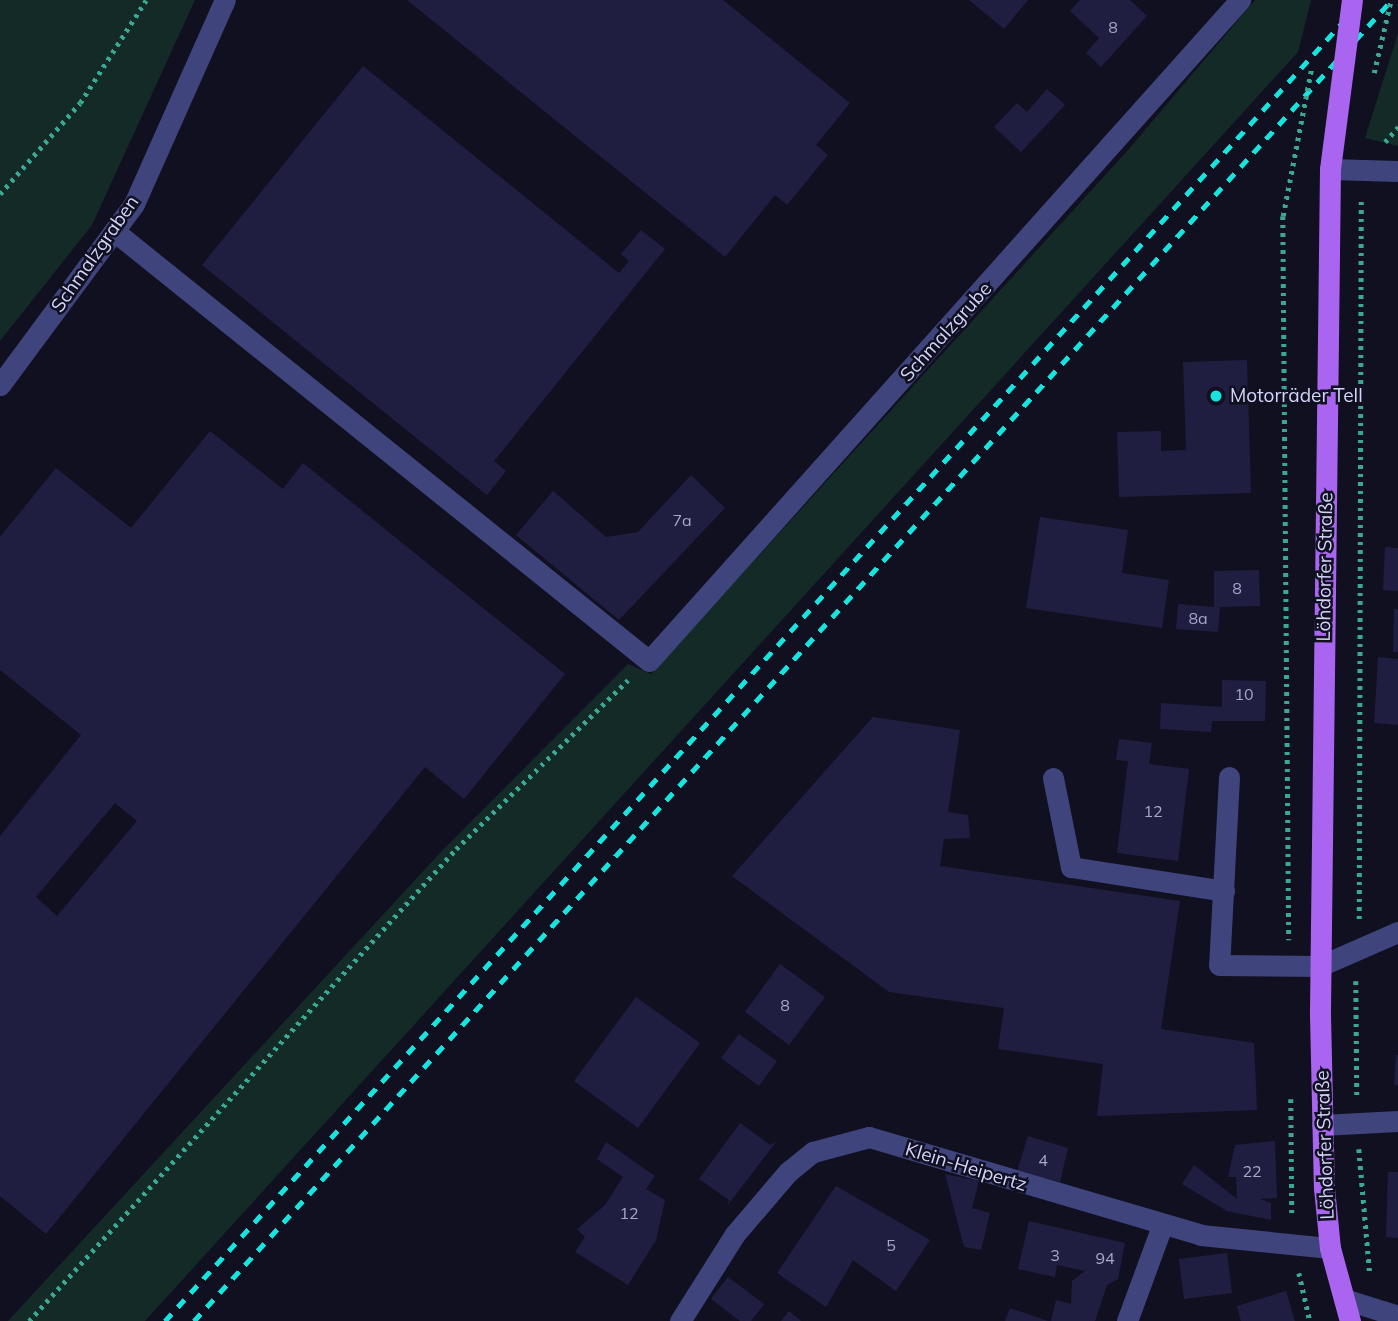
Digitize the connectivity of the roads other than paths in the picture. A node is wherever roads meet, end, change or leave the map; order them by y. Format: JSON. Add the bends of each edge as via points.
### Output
{"nodes":[{"id":1,"x":225,"y":0,"type":"edge"},
{"id":2,"x":1240,"y":0,"type":"edge"},
{"id":3,"x":1352,"y":0,"type":"edge"},
{"id":4,"x":1329,"y":169,"type":"junction"},
{"id":5,"x":1398,"y":172,"type":"edge"},
{"id":6,"x":114,"y":230,"type":"junction"},
{"id":7,"x":0,"y":385,"type":"edge"},
{"id":8,"x":1229,"y":777,"type":"dead end"},
{"id":9,"x":1053,"y":778,"type":"dead end"},
{"id":10,"x":1224,"y":891,"type":"junction"},
{"id":11,"x":1398,"y":932,"type":"edge"},
{"id":12,"x":1320,"y":966,"type":"junction"},
{"id":13,"x":1398,"y":1121,"type":"edge"},
{"id":14,"x":1322,"y":1125,"type":"junction"},
{"id":15,"x":1162,"y":1226,"type":"junction"},
{"id":16,"x":1330,"y":1248,"type":"junction"},
{"id":17,"x":1344,"y":1299,"type":"junction"},
{"id":18,"x":1398,"y":1316,"type":"edge"},
{"id":19,"x":680,"y":1321,"type":"edge"},
{"id":20,"x":1126,"y":1321,"type":"edge"},
{"id":21,"x":1350,"y":1321,"type":"edge"}],
"edges":[{"from":1,"to":6,"type":"street","name":"Schmalzgraben","via":[[134,204]]},
{"from":2,"to":6,"type":"street","name":"Schmalzgrube","via":[[649,661]]},
{"from":3,"to":4,"type":"main road","name":"Löhdorfer Straße","bridge":true},
{"from":4,"to":5,"type":"street"},
{"from":4,"to":12,"type":"main road","name":"Löhdorfer Straße"},
{"from":6,"to":7,"type":"street","name":"Schmalzgraben"},
{"from":8,"to":10,"type":"street"},
{"from":9,"to":10,"type":"street","via":[[1071,867]]},
{"from":10,"to":12,"type":"street","via":[[1219,965]]},
{"from":11,"to":12,"type":"street"},
{"from":12,"to":14,"type":"main road","name":"Löhdorfer Straße"},
{"from":13,"to":14,"type":"street"},
{"from":14,"to":16,"type":"main road","name":"Löhdorfer Straße"},
{"from":15,"to":16,"type":"street","name":"Klein-Heipertz"},
{"from":15,"to":19,"type":"street","name":"Klein-Heipertz","via":[[869,1137],[833,1144],[788,1172],[735,1234]]},
{"from":15,"to":20,"type":"street"},
{"from":16,"to":17,"type":"main road","name":"Löhdorfer Straße"},
{"from":17,"to":18,"type":"street"},
{"from":17,"to":21,"type":"main road","name":"Löhdorfer Straße"}]}
